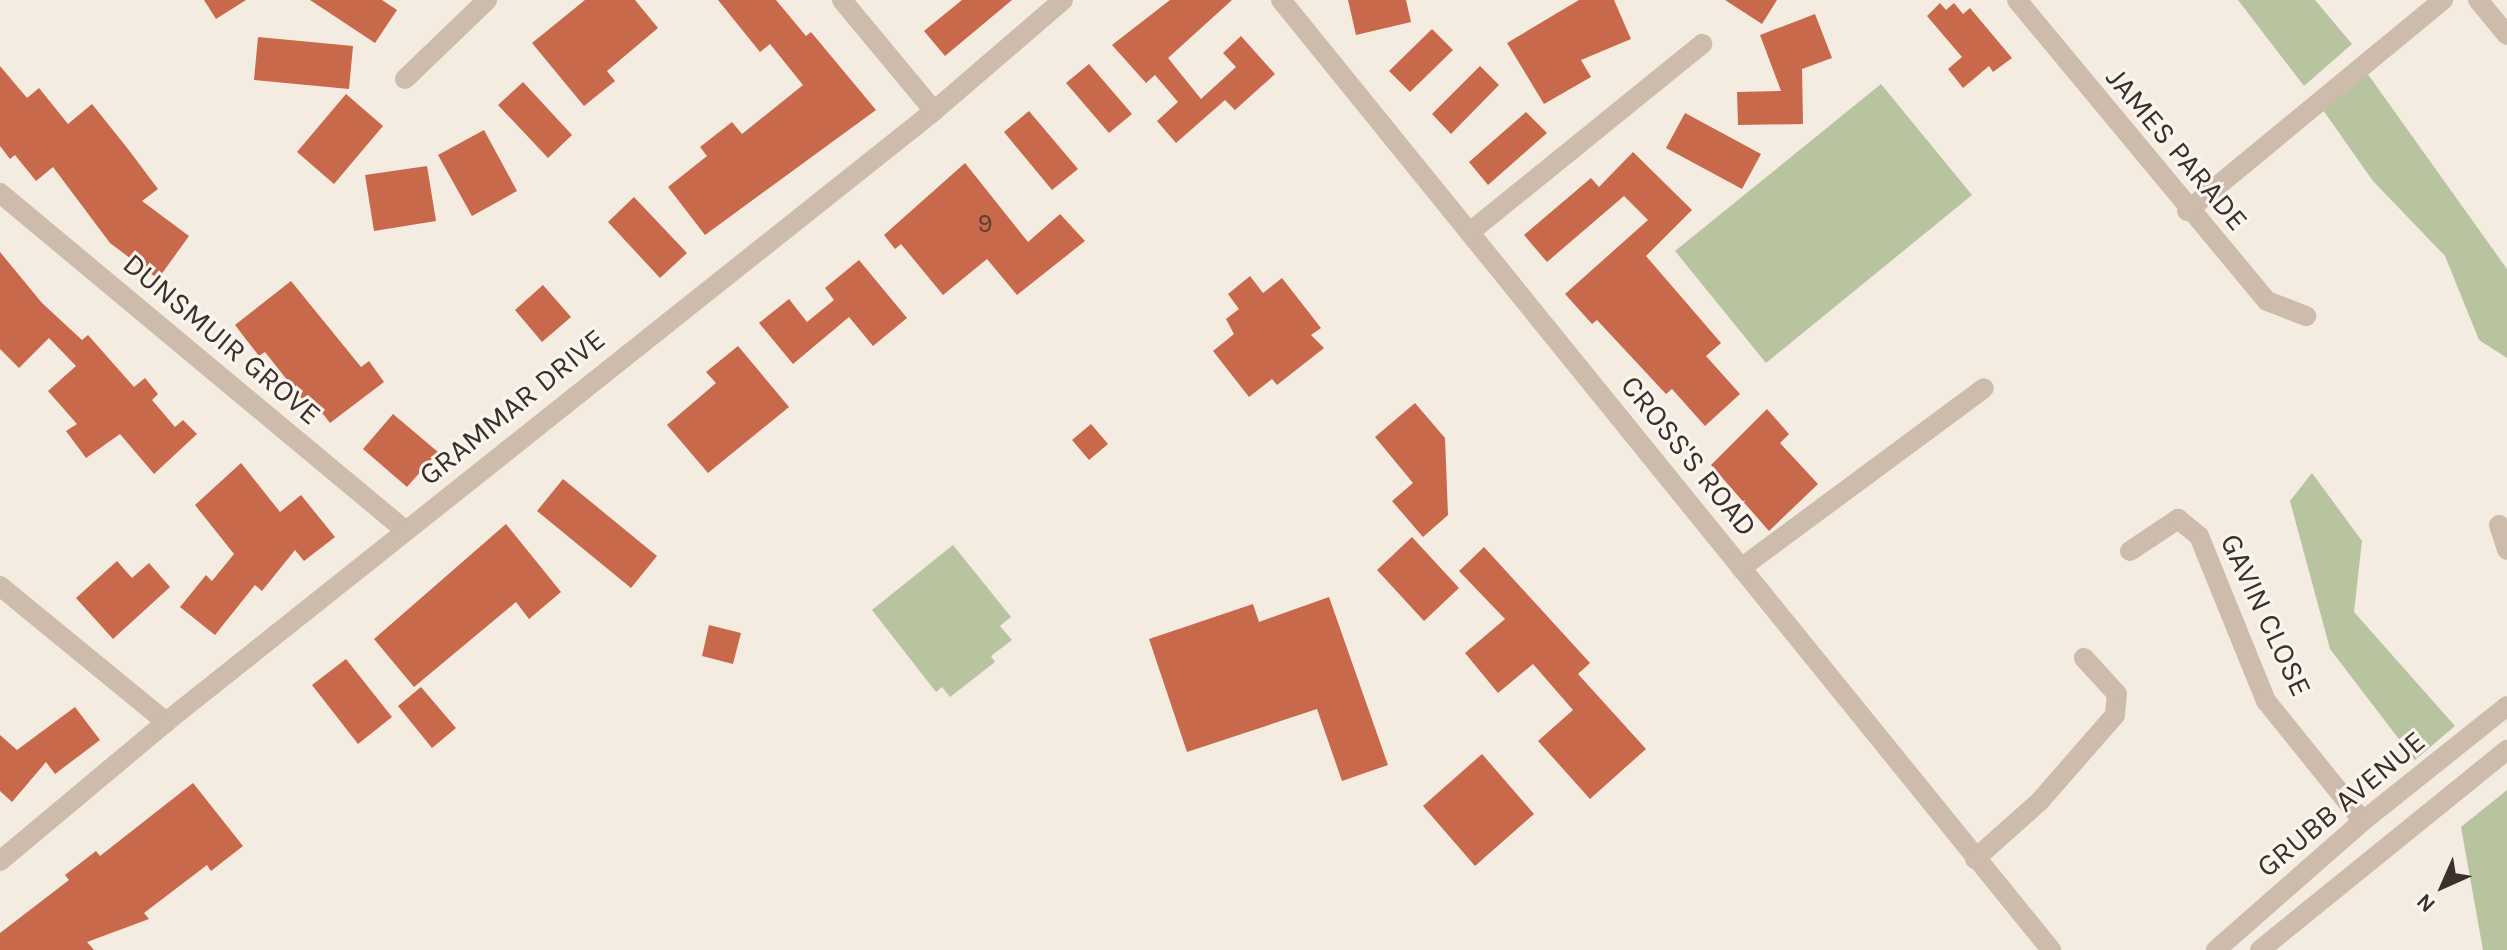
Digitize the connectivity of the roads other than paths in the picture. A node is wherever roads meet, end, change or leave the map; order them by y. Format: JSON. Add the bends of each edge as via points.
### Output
{"nodes":[{"id":1,"x":487,"y":0,"type":"edge"},
{"id":2,"x":842,"y":0,"type":"edge"},
{"id":3,"x":1063,"y":0,"type":"edge"},
{"id":4,"x":2017,"y":0,"type":"edge"},
{"id":5,"x":2443,"y":0,"type":"edge"},
{"id":6,"x":2478,"y":0,"type":"edge"},
{"id":7,"x":1289,"y":3,"type":"edge"},
{"id":8,"x":2507,"y":35,"type":"edge"},
{"id":9,"x":1702,"y":44,"type":"dead end"},
{"id":10,"x":405,"y":79,"type":"dead end"},
{"id":11,"x":934,"y":111,"type":"junction"},
{"id":12,"x":0,"y":193,"type":"edge"},
{"id":13,"x":2187,"y":211,"type":"junction"},
{"id":14,"x":1470,"y":232,"type":"junction"},
{"id":15,"x":2306,"y":316,"type":"dead end"},
{"id":16,"x":1984,"y":388,"type":"dead end"},
{"id":17,"x":2499,"y":525,"type":"dead end"},
{"id":18,"x":406,"y":531,"type":"junction"},
{"id":19,"x":2507,"y":550,"type":"edge"},
{"id":20,"x":2130,"y":551,"type":"dead end"},
{"id":21,"x":1741,"y":568,"type":"junction"},
{"id":22,"x":0,"y":586,"type":"edge"},
{"id":23,"x":2084,"y":658,"type":"dead end"},
{"id":24,"x":2507,"y":706,"type":"edge"},
{"id":25,"x":166,"y":722,"type":"junction"},
{"id":26,"x":2507,"y":750,"type":"edge"},
{"id":27,"x":2363,"y":821,"type":"junction"},
{"id":28,"x":1975,"y":859,"type":"junction"},
{"id":29,"x":0,"y":861,"type":"edge"},
{"id":30,"x":2051,"y":950,"type":"edge"},
{"id":31,"x":2216,"y":950,"type":"edge"},
{"id":32,"x":2260,"y":950,"type":"edge"}],
"edges":[{"from":1,"to":10,"type":"street"},
{"from":2,"to":11,"type":"street"},
{"from":3,"to":11,"type":"street","name":"GRAMMAR DRIVE"},
{"from":4,"to":13,"type":"street","name":"JAMES PARADE"},
{"from":5,"to":13,"type":"street"},
{"from":6,"to":8,"type":"street"},
{"from":7,"to":14,"type":"street","name":"CROSS'S ROAD"},
{"from":9,"to":14,"type":"street"},
{"from":11,"to":18,"type":"street","name":"GRAMMAR DRIVE"},
{"from":12,"to":18,"type":"street","name":"DUNSMUIR GROVE"},
{"from":13,"to":15,"type":"street","name":"JAMES PARADE","via":[[2267,301]]},
{"from":14,"to":21,"type":"street","name":"CROSS'S ROAD"},
{"from":16,"to":21,"type":"street"},
{"from":17,"to":19,"type":"street"},
{"from":18,"to":25,"type":"street","name":"GRAMMAR DRIVE"},
{"from":20,"to":27,"type":"street","name":"GAVIN CLOSE","via":[[2178,519],[2199,536],[2266,701]]},
{"from":21,"to":28,"type":"street","name":"CROSS'S ROAD"},
{"from":22,"to":25,"type":"street"},
{"from":23,"to":28,"type":"street","via":[[2117,694],[2115,715],[2040,801]]},
{"from":24,"to":27,"type":"street","name":"GRUBB AVENUE"},
{"from":25,"to":29,"type":"street","name":"GRAMMAR DRIVE"},
{"from":26,"to":32,"type":"street","name":"GRUBB AVENUE"},
{"from":27,"to":31,"type":"street","name":"GRUBB AVENUE"},
{"from":28,"to":30,"type":"street","name":"CROSS'S ROAD"}]}
